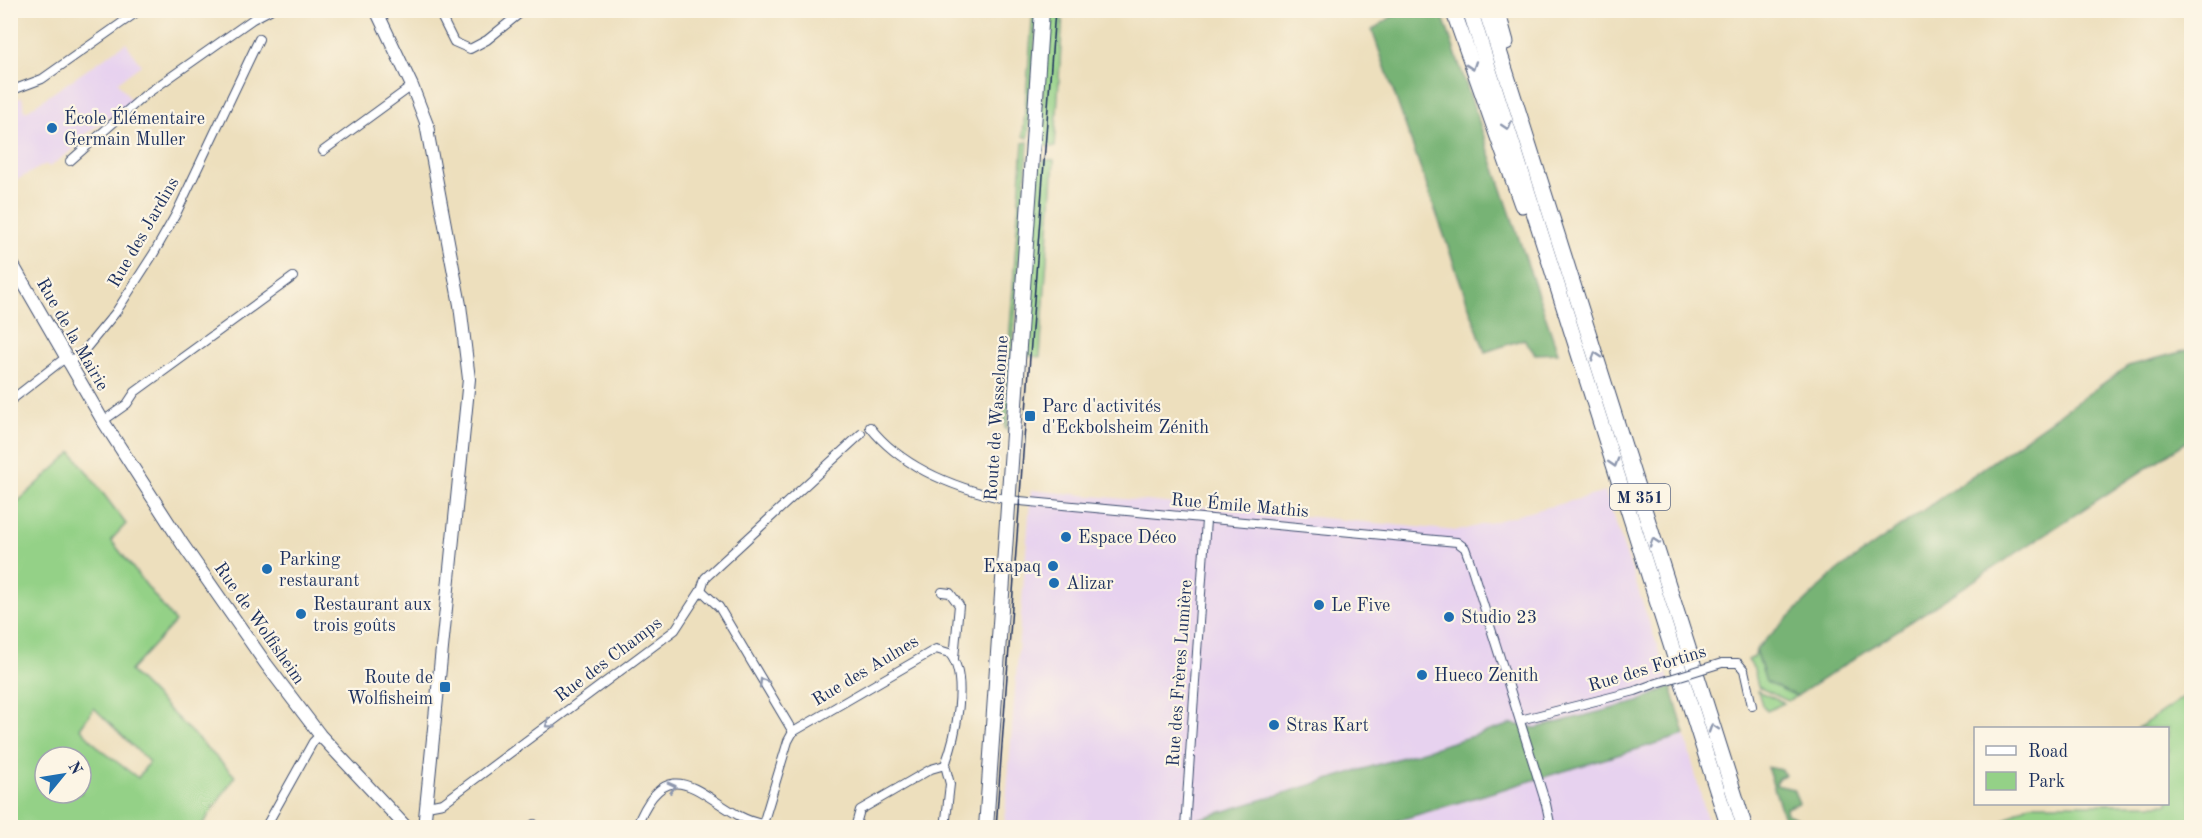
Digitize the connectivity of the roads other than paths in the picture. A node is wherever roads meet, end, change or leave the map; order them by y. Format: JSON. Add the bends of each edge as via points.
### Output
{"nodes":[{"id":1,"x":140,"y":10,"type":"edge"},
{"id":2,"x":376,"y":10,"type":"edge"},
{"id":3,"x":438,"y":10,"type":"edge"},
{"id":4,"x":524,"y":10,"type":"edge"},
{"id":5,"x":1042,"y":10,"type":"edge"},
{"id":6,"x":1453,"y":10,"type":"edge"},
{"id":7,"x":1470,"y":10,"type":"edge"},
{"id":8,"x":1486,"y":10,"type":"edge"},
{"id":9,"x":1497,"y":10,"type":"edge"},
{"id":10,"x":269,"y":12,"type":"edge"},
{"id":11,"x":259,"y":39,"type":"dead end"},
{"id":12,"x":412,"y":86,"type":"junction"},
{"id":13,"x":15,"y":90,"type":"edge"},
{"id":14,"x":19,"y":98,"type":"dead end"},
{"id":15,"x":323,"y":151,"type":"dead end"},
{"id":16,"x":70,"y":161,"type":"dead end"},
{"id":17,"x":1549,"y":210,"type":"junction"},
{"id":18,"x":10,"y":260,"type":"edge"},
{"id":19,"x":293,"y":277,"type":"dead end"},
{"id":20,"x":66,"y":360,"type":"junction"},
{"id":21,"x":1588,"y":382,"type":"junction"},
{"id":22,"x":10,"y":401,"type":"edge"},
{"id":23,"x":104,"y":423,"type":"junction"},
{"id":24,"x":870,"y":427,"type":"dead end"},
{"id":25,"x":861,"y":434,"type":"dead end"},
{"id":26,"x":1009,"y":500,"type":"junction"},
{"id":27,"x":1206,"y":520,"type":"junction"},
{"id":28,"x":701,"y":590,"type":"junction"},
{"id":29,"x":942,"y":592,"type":"dead end"},
{"id":30,"x":954,"y":658,"type":"junction"},
{"id":31,"x":1752,"y":706,"type":"dead end"},
{"id":32,"x":1520,"y":720,"type":"junction"},
{"id":33,"x":793,"y":732,"type":"junction"},
{"id":34,"x":320,"y":735,"type":"junction"},
{"id":35,"x":945,"y":765,"type":"junction"},
{"id":36,"x":427,"y":806,"type":"junction"},
{"id":37,"x":266,"y":825,"type":"edge"},
{"id":38,"x":764,"y":826,"type":"edge"},
{"id":39,"x":277,"y":828,"type":"edge"},
{"id":40,"x":406,"y":828,"type":"edge"},
{"id":41,"x":424,"y":828,"type":"edge"},
{"id":42,"x":636,"y":828,"type":"edge"},
{"id":43,"x":855,"y":828,"type":"edge"},
{"id":44,"x":945,"y":828,"type":"edge"},
{"id":45,"x":986,"y":828,"type":"edge"},
{"id":46,"x":1185,"y":828,"type":"edge"},
{"id":47,"x":1551,"y":828,"type":"edge"},
{"id":48,"x":1729,"y":828,"type":"edge"},
{"id":49,"x":1745,"y":828,"type":"edge"}],
"edges":[{"from":1,"to":13,"type":"street","via":[[42,79]]},
{"from":2,"to":12,"type":"main road"},
{"from":3,"to":4,"type":"street","via":[[454,42],[470,49]]},
{"from":5,"to":26,"type":"main road","name":"Route de Wasselonne"},
{"from":6,"to":21,"type":"highway","one_way":true},
{"from":7,"to":21,"type":"highway","number":"M 351","one_way":true},
{"from":8,"to":17,"type":"highway","number":"M 351"},
{"from":9,"to":17,"type":"highway","via":[[1528,116]]},
{"from":10,"to":16,"type":"street","via":[[253,19],[145,95]]},
{"from":11,"to":20,"type":"street","name":"Rue des Jardins","via":[[154,253],[116,312],[83,352]]},
{"from":12,"to":15,"type":"street"},
{"from":12,"to":36,"type":"main road","via":[[426,124],[441,198],[467,345],[469,379]]},
{"from":13,"to":14,"type":"street"},
{"from":49,"to":17,"type":"highway","number":"M 351","one_way":true},
{"from":18,"to":20,"type":"main road","name":"Rue de la Mairie"},
{"from":19,"to":23,"type":"street","via":[[135,392]]},
{"from":20,"to":22,"type":"street","name":"Rue des Jardins"},
{"from":20,"to":23,"type":"main road","name":"Rue de la Mairie"},
{"from":21,"to":48,"type":"highway","number":"M 351","one_way":true},
{"from":23,"to":34,"type":"main road","name":"Rue de Wolfisheim","via":[[183,545],[286,693]]},
{"from":24,"to":26,"type":"street","name":"Rue Émile Mathis","via":[[897,456],[968,491]]},
{"from":25,"to":28,"type":"street","name":"Rue des Champs","via":[[705,578]]},
{"from":26,"to":27,"type":"street","name":"Rue Émile Mathis"},
{"from":26,"to":45,"type":"main road","name":"Route de Wasselonne"},
{"from":27,"to":32,"type":"street","name":"Rue Émile Mathis","via":[[1457,542],[1465,548]]},
{"from":27,"to":46,"type":"street","name":"Rue des Frères Lumière"},
{"from":33,"to":28,"type":"street","one_way":true,"via":[[719,607]]},
{"from":28,"to":36,"type":"street","name":"Rue des Champs","one_way":true,"via":[[675,630],[443,803]]},
{"from":29,"to":30,"type":"street","via":[[950,593],[959,605]]},
{"from":30,"to":33,"type":"street","name":"Rue des Aulnes","via":[[943,649],[931,650]]},
{"from":30,"to":35,"type":"street","via":[[959,672],[954,740]]},
{"from":31,"to":32,"type":"street","name":"Rue des Fortins","bridge":true,"via":[[1744,670],[1738,663],[1722,663],[1635,691]]},
{"from":32,"to":47,"type":"street"},
{"from":33,"to":38,"type":"street"},
{"from":34,"to":37,"type":"street"},
{"from":34,"to":40,"type":"main road","name":"Rue de Wolfisheim"},
{"from":35,"to":43,"type":"street","via":[[931,769],[860,810]]},
{"from":35,"to":44,"type":"street","via":[[950,784]]},
{"from":36,"to":41,"type":"main road"},
{"from":37,"to":39,"type":"street"},
{"from":42,"to":38,"type":"street","one_way":true,"via":[[645,805],[655,793],[683,784]]}]}
